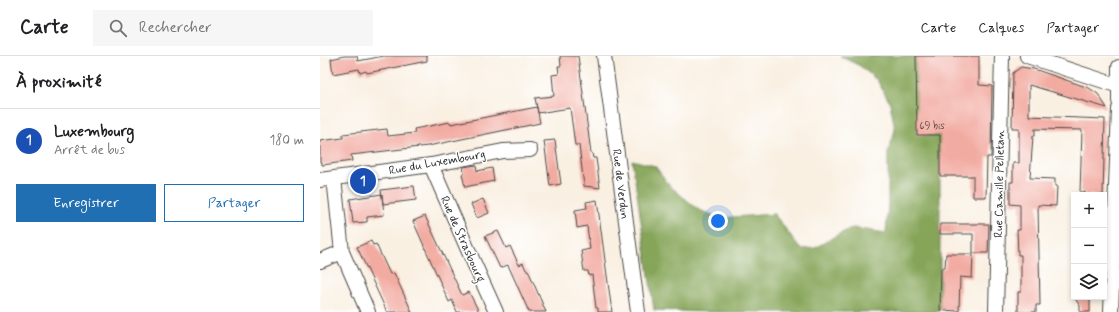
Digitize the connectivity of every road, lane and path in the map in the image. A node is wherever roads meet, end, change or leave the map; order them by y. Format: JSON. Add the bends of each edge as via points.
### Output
{"nodes":[{"id":1,"x":604,"y":56,"type":"edge"},
{"id":2,"x":1002,"y":56,"type":"edge"},
{"id":3,"x":1028,"y":56,"type":"edge"},
{"id":4,"x":1119,"y":67,"type":"edge"},
{"id":5,"x":1119,"y":86,"type":"edge"},
{"id":6,"x":1119,"y":101,"type":"edge"},
{"id":7,"x":1119,"y":109,"type":"edge"},
{"id":8,"x":530,"y":150,"type":"dead end"},
{"id":9,"x":431,"y":165,"type":"junction"},
{"id":10,"x":327,"y":179,"type":"edge"},
{"id":11,"x":342,"y":252,"type":"junction"},
{"id":12,"x":320,"y":261,"type":"edge"},
{"id":13,"x":368,"y":312,"type":"edge"},
{"id":14,"x":496,"y":312,"type":"edge"},
{"id":15,"x":638,"y":312,"type":"edge"},
{"id":16,"x":996,"y":312,"type":"edge"},
{"id":17,"x":1111,"y":312,"type":"edge"}],
"edges":[{"from":1,"to":15,"type":"street","name":"Rue de Verdun"},
{"from":2,"to":16,"type":"street","name":"Rue Camille Pelletan"},
{"from":3,"to":5,"type":"street"},
{"from":4,"to":5,"type":"street"},
{"from":5,"to":6,"type":"street"},
{"from":7,"to":17,"type":"street"},
{"from":8,"to":9,"type":"street","name":"Rue du Luxembourg","via":[[503,151]]},
{"from":9,"to":10,"type":"street","name":"Rue du Luxembourg"},
{"from":9,"to":14,"type":"street","name":"Rue de Strasbourg"},
{"from":10,"to":11,"type":"street"},
{"from":11,"to":12,"type":"street"},
{"from":11,"to":13,"type":"street"}]}
